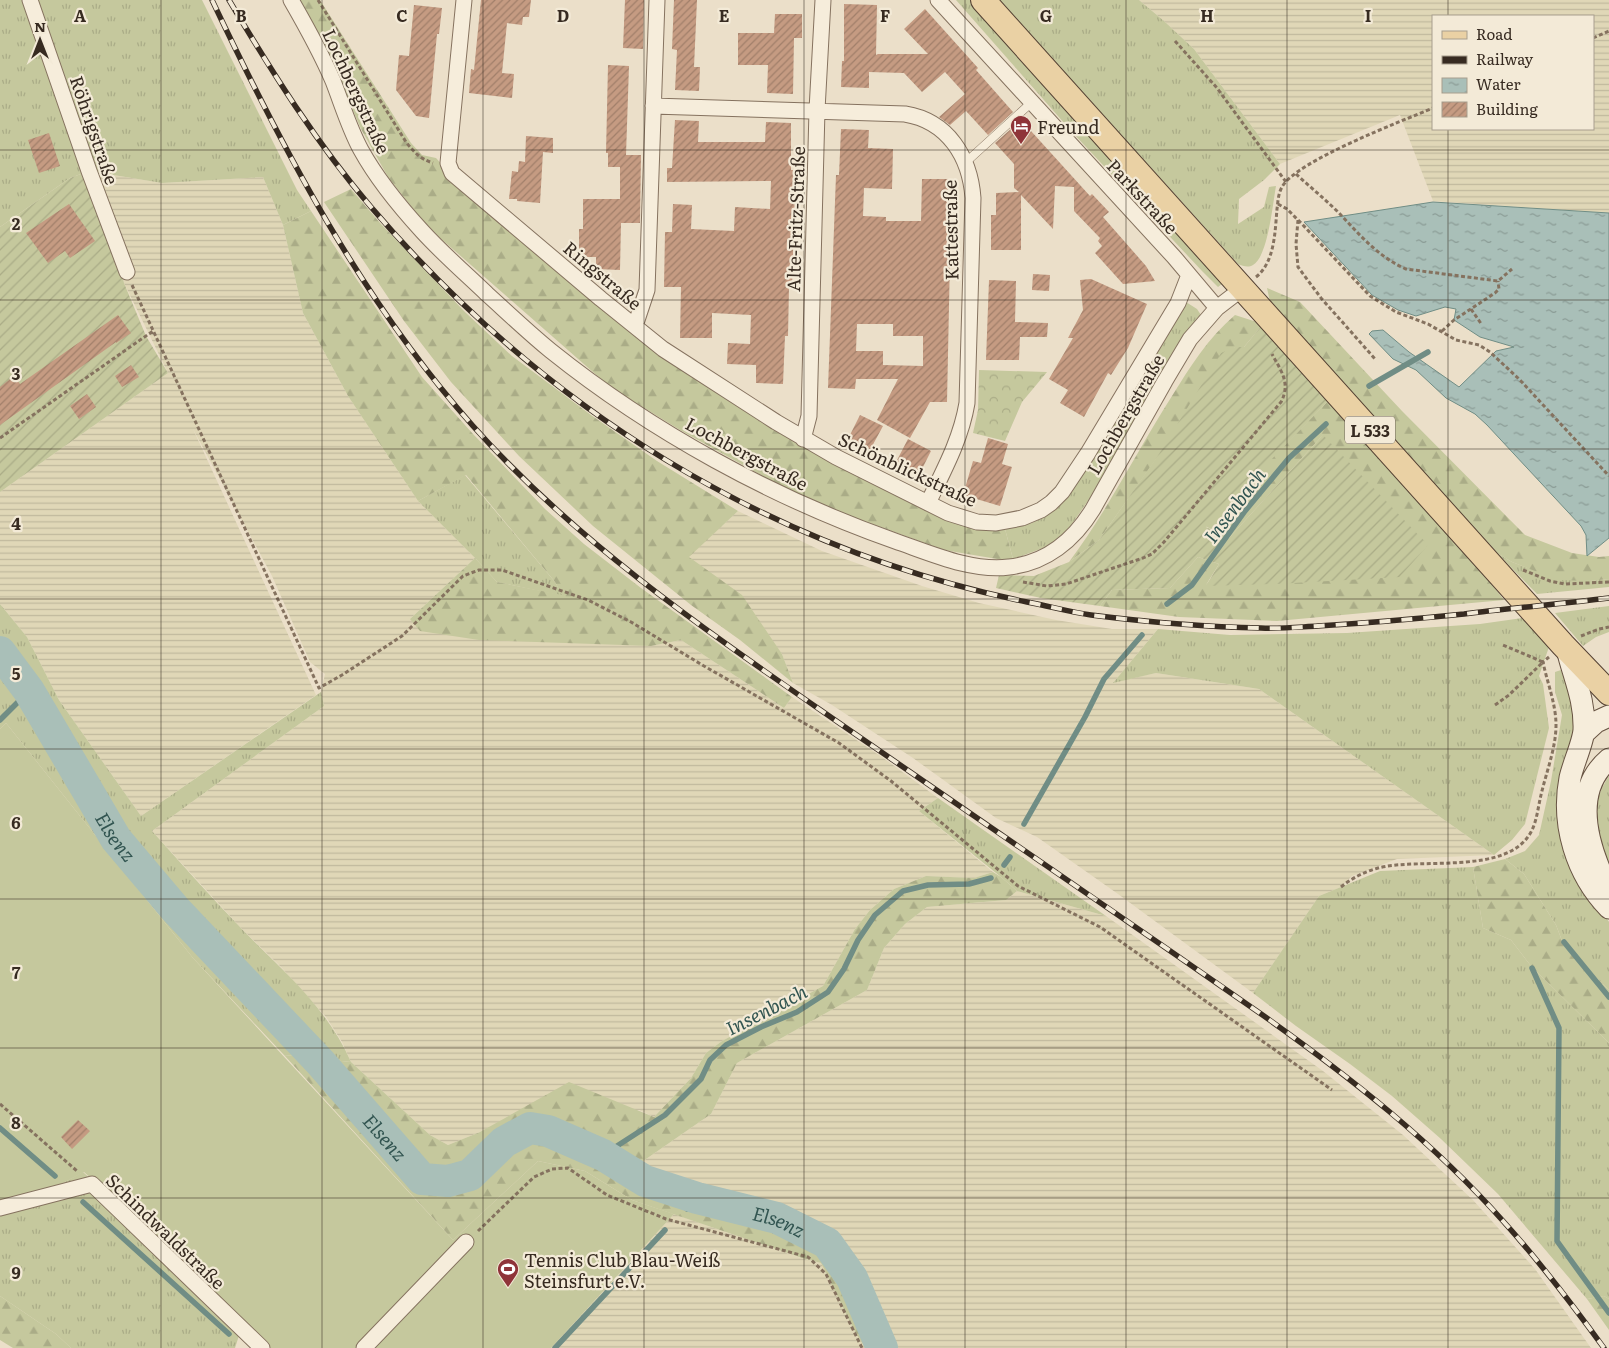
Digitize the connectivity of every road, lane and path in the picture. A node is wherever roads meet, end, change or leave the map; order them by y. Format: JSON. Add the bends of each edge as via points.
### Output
{"nodes":[{"id":1,"x":30,"y":0,"type":"edge"},
{"id":2,"x":291,"y":0,"type":"edge"},
{"id":3,"x":318,"y":0,"type":"edge"},
{"id":4,"x":464,"y":0,"type":"edge"},
{"id":5,"x":657,"y":0,"type":"edge"},
{"id":6,"x":823,"y":0,"type":"edge"},
{"id":7,"x":938,"y":0,"type":"edge"},
{"id":8,"x":983,"y":0,"type":"edge"},
{"id":9,"x":1609,"y":31,"type":"edge"},
{"id":10,"x":1594,"y":38,"type":"edge"},
{"id":11,"x":1175,"y":42,"type":"dead end"},
{"id":12,"x":1032,"y":102,"type":"junction"},
{"id":13,"x":653,"y":106,"type":"junction"},
{"id":14,"x":1432,"y":108,"type":"edge"},
{"id":15,"x":817,"y":110,"type":"junction"},
{"id":16,"x":965,"y":162,"type":"junction"},
{"id":17,"x":448,"y":163,"type":"junction"},
{"id":18,"x":1296,"y":174,"type":"junction"},
{"id":19,"x":1286,"y":182,"type":"junction"},
{"id":20,"x":1278,"y":204,"type":"junction"},
{"id":21,"x":1298,"y":220,"type":"junction"},
{"id":22,"x":1512,"y":269,"type":"dead end"},
{"id":23,"x":127,"y":272,"type":"joint"},
{"id":24,"x":1189,"y":275,"type":"junction"},
{"id":25,"x":1498,"y":281,"type":"junction"},
{"id":26,"x":1242,"y":288,"type":"junction"},
{"id":27,"x":1216,"y":308,"type":"junction"},
{"id":28,"x":1471,"y":309,"type":"junction"},
{"id":29,"x":1482,"y":325,"type":"dead end"},
{"id":30,"x":635,"y":326,"type":"junction"},
{"id":31,"x":153,"y":331,"type":"junction"},
{"id":32,"x":1442,"y":331,"type":"junction"},
{"id":33,"x":1376,"y":360,"type":"dead end"},
{"id":34,"x":1286,"y":392,"type":"dead end"},
{"id":35,"x":0,"y":438,"type":"edge"},
{"id":36,"x":803,"y":439,"type":"junction"},
{"id":37,"x":1609,"y":476,"type":"edge"},
{"id":38,"x":928,"y":503,"type":"junction"},
{"id":39,"x":999,"y":568,"type":"junction"},
{"id":40,"x":1498,"y":572,"type":"junction"},
{"id":41,"x":1609,"y":582,"type":"edge"},
{"id":42,"x":1609,"y":627,"type":"edge"},
{"id":43,"x":1503,"y":645,"type":"dead end"},
{"id":44,"x":1565,"y":647,"type":"junction"},
{"id":45,"x":1544,"y":662,"type":"junction"},
{"id":46,"x":1609,"y":693,"type":"edge"},
{"id":47,"x":1496,"y":705,"type":"dead end"},
{"id":48,"x":1609,"y":716,"type":"edge"},
{"id":49,"x":1584,"y":733,"type":"junction"},
{"id":50,"x":1609,"y":759,"type":"edge"},
{"id":51,"x":1341,"y":887,"type":"dead end"},
{"id":52,"x":1609,"y":890,"type":"edge"},
{"id":53,"x":1609,"y":908,"type":"edge"},
{"id":54,"x":1332,"y":1090,"type":"dead end"},
{"id":55,"x":0,"y":1104,"type":"edge"},
{"id":56,"x":92,"y":1184,"type":"junction"},
{"id":57,"x":0,"y":1208,"type":"edge"},
{"id":58,"x":466,"y":1242,"type":"joint"},
{"id":59,"x":262,"y":1348,"type":"edge"},
{"id":60,"x":364,"y":1348,"type":"edge"},
{"id":61,"x":862,"y":1348,"type":"edge"}],
"edges":[{"from":1,"to":23,"type":"street","name":"Röhrigstraße","via":[[88,171]]},
{"from":2,"to":39,"type":"street","name":"Lochbergstraße","via":[[320,54],[361,150],[381,180],[422,232],[553,352],[644,417],[765,487],[910,546],[965,564]]},
{"from":3,"to":17,"type":"path","via":[[406,142],[423,160]]},
{"from":4,"to":17,"type":"street"},
{"from":5,"to":13,"type":"street","name":"Ringstraße"},
{"from":6,"to":15,"type":"street","name":"Alte-Fritz-Straße"},
{"from":7,"to":12,"type":"street","name":"Parkstraße"},
{"from":8,"to":26,"type":"main road","number":"L 533"},
{"from":9,"to":10,"type":"path"},
{"from":11,"to":19,"type":"path","via":[[1217,88]]},
{"from":12,"to":16,"type":"lane"},
{"from":12,"to":24,"type":"street","name":"Parkstraße"},
{"from":13,"to":15,"type":"street","name":"Kattestraße"},
{"from":13,"to":30,"type":"street","name":"Ringstraße","via":[[647,290]]},
{"from":14,"to":18,"type":"path","via":[[1331,153]]},
{"from":15,"to":16,"type":"street","name":"Kattestraße","via":[[915,116],[942,130]]},
{"from":15,"to":36,"type":"street","name":"Alte-Fritz-Straße","via":[[808,416]]},
{"from":16,"to":38,"type":"street","name":"Kattestraße","via":[[973,198],[966,403],[956,446]]},
{"from":17,"to":30,"type":"street","name":"Ringstraße","via":[[452,173]]},
{"from":18,"to":19,"type":"path"},
{"from":18,"to":25,"type":"path","via":[[1370,245],[1397,266],[1415,272]]},
{"from":19,"to":20,"type":"path"},
{"from":20,"to":21,"type":"path"},
{"from":20,"to":26,"type":"path","via":[[1270,255],[1261,273]]},
{"from":21,"to":32,"type":"path","via":[[1370,296],[1396,312]]},
{"from":21,"to":33,"type":"path","via":[[1298,267],[1320,298]]},
{"from":22,"to":25,"type":"path"},
{"from":23,"to":31,"type":"path"},
{"from":24,"to":27,"type":"street","name":"Parkstraße"},
{"from":24,"to":38,"type":"street","name":"Schönblickstraße","via":[[1178,303],[1088,453],[1051,503],[1022,518],[996,523],[967,520]]},
{"from":25,"to":28,"type":"path","via":[[1499,289]]},
{"from":26,"to":27,"type":"street","name":"Lochbergstraße"},
{"from":26,"to":40,"type":"main road","number":"L 533"},
{"from":27,"to":39,"type":"street","name":"Lochbergstraße","via":[[1190,339],[1079,529],[1057,549],[1038,560]]},
{"from":28,"to":29,"type":"path"},
{"from":28,"to":32,"type":"path"},
{"from":30,"to":36,"type":"street","name":"Schönblickstraße","via":[[663,349]]},
{"from":31,"to":35,"type":"path"},
{"from":31,"to":54,"type":"path","via":[[320,688],[402,636],[463,576],[479,570],[502,570],[588,600],[839,743],[891,781],[1018,886],[1100,928]]},
{"from":32,"to":37,"type":"path","via":[[1456,340],[1478,345],[1490,352]]},
{"from":34,"to":39,"type":"path","via":[[1281,402],[1152,554],[1088,578],[1056,586],[1020,581]]},
{"from":36,"to":38,"type":"street","name":"Schönblickstraße"},
{"from":40,"to":41,"type":"path","via":[[1524,570],[1565,584]]},
{"from":40,"to":44,"type":"main road","number":"L 533"},
{"from":42,"to":44,"type":"path","via":[[1599,628]]},
{"from":43,"to":45,"type":"path"},
{"from":44,"to":45,"type":"path"},
{"from":44,"to":46,"type":"main road","number":"L 533"},
{"from":44,"to":49,"type":"main road","via":[[1582,698]]},
{"from":45,"to":47,"type":"path"},
{"from":45,"to":51,"type":"path","via":[[1556,716],[1556,731],[1537,814],[1527,839],[1514,850],[1489,859],[1379,868],[1356,876]]},
{"from":48,"to":49,"type":"main road"},
{"from":49,"to":53,"type":"main road","via":[[1570,778],[1569,824],[1582,868]]},
{"from":50,"to":52,"type":"main road","via":[[1593,778],[1586,814],[1592,850]]},
{"from":55,"to":56,"type":"path"},
{"from":56,"to":57,"type":"street","name":"Schindwaldstraße"},
{"from":56,"to":59,"type":"street","name":"Schindwaldstraße"},
{"from":58,"to":60,"type":"street"},
{"from":58,"to":61,"type":"path","via":[[534,1177],[552,1169],[568,1168],[607,1196],[666,1219],[808,1257],[826,1274]]}]}
